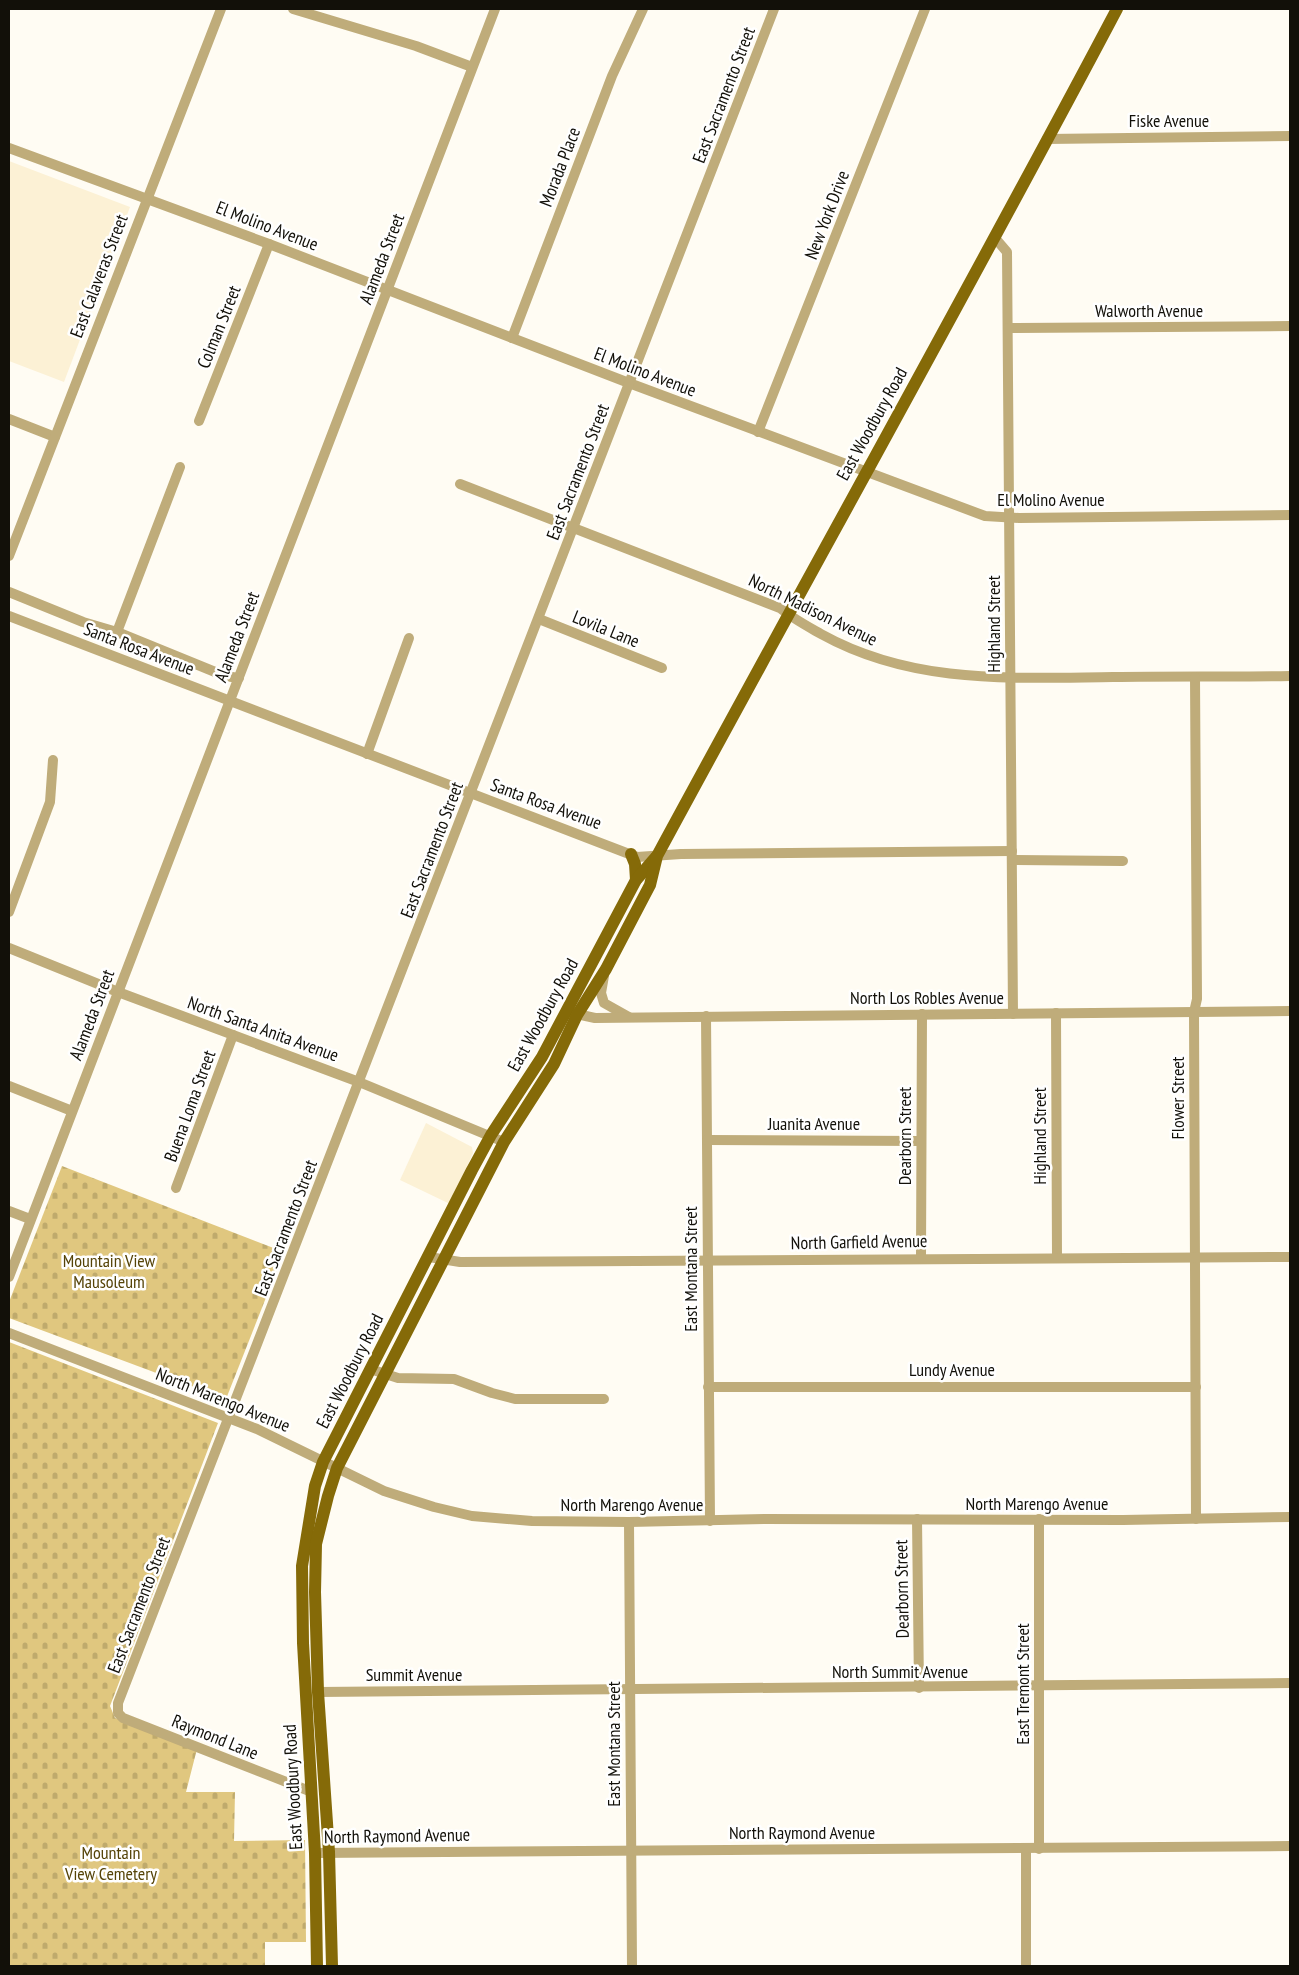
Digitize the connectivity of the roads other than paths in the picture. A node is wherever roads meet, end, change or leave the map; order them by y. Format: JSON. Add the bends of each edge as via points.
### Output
{"nodes":[{"id":1,"x":221,"y":9,"type":"edge"},
{"id":2,"x":293,"y":9,"type":"edge"},
{"id":3,"x":495,"y":9,"type":"edge"},
{"id":4,"x":643,"y":9,"type":"edge"},
{"id":5,"x":774,"y":9,"type":"edge"},
{"id":6,"x":925,"y":9,"type":"edge"},
{"id":7,"x":1117,"y":9,"type":"edge"},
{"id":8,"x":472,"y":67,"type":"junction"},
{"id":9,"x":1290,"y":136,"type":"edge"},
{"id":10,"x":1047,"y":139,"type":"junction"},
{"id":11,"x":9,"y":148,"type":"edge"},
{"id":12,"x":146,"y":199,"type":"junction"},
{"id":13,"x":995,"y":238,"type":"junction"},
{"id":14,"x":269,"y":244,"type":"junction"},
{"id":15,"x":387,"y":290,"type":"junction"},
{"id":16,"x":1290,"y":326,"type":"edge"},
{"id":17,"x":1008,"y":328,"type":"junction"},
{"id":18,"x":512,"y":338,"type":"junction"},
{"id":19,"x":629,"y":383,"type":"junction"},
{"id":20,"x":9,"y":419,"type":"edge"},
{"id":21,"x":199,"y":421,"type":"dead end"},
{"id":22,"x":758,"y":432,"type":"junction"},
{"id":23,"x":55,"y":436,"type":"junction"},
{"id":24,"x":180,"y":466,"type":"dead end"},
{"id":25,"x":866,"y":472,"type":"junction"},
{"id":26,"x":460,"y":484,"type":"dead end"},
{"id":27,"x":1290,"y":515,"type":"edge"},
{"id":28,"x":1010,"y":518,"type":"junction"},
{"id":29,"x":574,"y":527,"type":"junction"},
{"id":30,"x":9,"y":556,"type":"edge"},
{"id":31,"x":9,"y":592,"type":"edge"},
{"id":32,"x":788,"y":614,"type":"junction"},
{"id":33,"x":9,"y":616,"type":"edge"},
{"id":34,"x":539,"y":620,"type":"junction"},
{"id":35,"x":117,"y":632,"type":"junction"},
{"id":36,"x":409,"y":638,"type":"dead end"},
{"id":37,"x":662,"y":668,"type":"dead end"},
{"id":38,"x":1290,"y":676,"type":"edge"},
{"id":39,"x":1195,"y":677,"type":"junction"},
{"id":40,"x":239,"y":678,"type":"junction"},
{"id":41,"x":1010,"y":678,"type":"junction"},
{"id":42,"x":230,"y":700,"type":"junction"},
{"id":43,"x":367,"y":754,"type":"junction"},
{"id":44,"x":53,"y":760,"type":"dead end"},
{"id":45,"x":471,"y":793,"type":"junction"},
{"id":46,"x":631,"y":854,"type":"junction"},
{"id":47,"x":657,"y":856,"type":"junction"},
{"id":48,"x":1012,"y":856,"type":"junction"},
{"id":49,"x":1123,"y":861,"type":"dead end"},
{"id":50,"x":636,"y":880,"type":"junction"},
{"id":51,"x":9,"y":912,"type":"edge"},
{"id":52,"x":9,"y":948,"type":"edge"},
{"id":53,"x":606,"y":969,"type":"junction"},
{"id":54,"x":118,"y":992,"type":"junction"},
{"id":55,"x":1290,"y":1011,"type":"edge"},
{"id":56,"x":571,"y":1012,"type":"junction"},
{"id":57,"x":1194,"y":1012,"type":"junction"},
{"id":58,"x":1056,"y":1013,"type":"junction"},
{"id":59,"x":922,"y":1014,"type":"junction"},
{"id":60,"x":1013,"y":1014,"type":"junction"},
{"id":61,"x":706,"y":1016,"type":"junction"},
{"id":62,"x":630,"y":1017,"type":"junction"},
{"id":63,"x":233,"y":1035,"type":"junction"},
{"id":64,"x":360,"y":1082,"type":"junction"},
{"id":65,"x":526,"y":1083,"type":"junction"},
{"id":66,"x":9,"y":1086,"type":"edge"},
{"id":67,"x":538,"y":1090,"type":"junction"},
{"id":68,"x":72,"y":1111,"type":"junction"},
{"id":69,"x":491,"y":1135,"type":"junction"},
{"id":70,"x":707,"y":1140,"type":"junction"},
{"id":71,"x":921,"y":1140,"type":"junction"},
{"id":72,"x":504,"y":1142,"type":"junction"},
{"id":73,"x":176,"y":1188,"type":"dead end"},
{"id":74,"x":9,"y":1211,"type":"edge"},
{"id":75,"x":30,"y":1219,"type":"junction"},
{"id":76,"x":1290,"y":1257,"type":"edge"},
{"id":77,"x":429,"y":1258,"type":"junction"},
{"id":78,"x":920,"y":1258,"type":"junction"},
{"id":79,"x":1057,"y":1258,"type":"junction"},
{"id":80,"x":1195,"y":1258,"type":"junction"},
{"id":81,"x":444,"y":1259,"type":"junction"},
{"id":82,"x":707,"y":1260,"type":"junction"},
{"id":83,"x":9,"y":1277,"type":"edge"},
{"id":84,"x":9,"y":1333,"type":"edge"},
{"id":85,"x":370,"y":1369,"type":"junction"},
{"id":86,"x":386,"y":1373,"type":"junction"},
{"id":87,"x":708,"y":1387,"type":"junction"},
{"id":88,"x":1196,"y":1387,"type":"junction"},
{"id":89,"x":604,"y":1399,"type":"dead end"},
{"id":90,"x":230,"y":1418,"type":"junction"},
{"id":91,"x":323,"y":1462,"type":"junction"},
{"id":92,"x":337,"y":1468,"type":"junction"},
{"id":93,"x":1290,"y":1517,"type":"edge"},
{"id":94,"x":917,"y":1519,"type":"junction"},
{"id":95,"x":1039,"y":1519,"type":"junction"},
{"id":96,"x":1196,"y":1519,"type":"junction"},
{"id":97,"x":629,"y":1522,"type":"junction"},
{"id":98,"x":710,"y":1522,"type":"junction"},
{"id":99,"x":1290,"y":1683,"type":"edge"},
{"id":100,"x":1040,"y":1687,"type":"junction"},
{"id":101,"x":919,"y":1688,"type":"junction"},
{"id":102,"x":630,"y":1689,"type":"junction"},
{"id":103,"x":511,"y":1691,"type":"joint"},
{"id":104,"x":318,"y":1692,"type":"junction"},
{"id":105,"x":118,"y":1702,"type":"joint"},
{"id":106,"x":312,"y":1792,"type":"junction"},
{"id":107,"x":1290,"y":1846,"type":"edge"},
{"id":108,"x":1026,"y":1848,"type":"junction"},
{"id":109,"x":1039,"y":1848,"type":"junction"},
{"id":110,"x":632,"y":1850,"type":"junction"},
{"id":111,"x":329,"y":1852,"type":"junction"},
{"id":112,"x":315,"y":1853,"type":"junction"},
{"id":113,"x":318,"y":1966,"type":"edge"},
{"id":114,"x":332,"y":1966,"type":"edge"},
{"id":115,"x":632,"y":1966,"type":"edge"},
{"id":116,"x":1026,"y":1966,"type":"edge"}],
"edges":[{"from":1,"to":12,"type":"street","name":"East Calaveras Street"},
{"from":2,"to":8,"type":"street","via":[[416,46]]},
{"from":3,"to":8,"type":"street","name":"Alameda Street"},
{"from":4,"to":18,"type":"street","name":"Morada Place","via":[[612,76]]},
{"from":5,"to":19,"type":"street","name":"East Sacramento Street"},
{"from":6,"to":22,"type":"street","name":"New York Drive"},
{"from":7,"to":10,"type":"main road","name":"East Woodbury Road"},
{"from":8,"to":15,"type":"street","name":"Alameda Street"},
{"from":9,"to":10,"type":"street","name":"Fiske Avenue"},
{"from":10,"to":13,"type":"main road","name":"East Woodbury Road"},
{"from":11,"to":12,"type":"street","name":"El Molino Avenue"},
{"from":12,"to":14,"type":"street","name":"El Molino Avenue"},
{"from":12,"to":23,"type":"street","name":"East Calaveras Street"},
{"from":13,"to":17,"type":"street","name":"Highland Street","via":[[1007,252]]},
{"from":13,"to":25,"type":"main road","name":"East Woodbury Road"},
{"from":14,"to":15,"type":"street","name":"El Molino Avenue"},
{"from":14,"to":21,"type":"street","name":"Colman Street"},
{"from":15,"to":18,"type":"street","name":"El Molino Avenue"},
{"from":15,"to":40,"type":"street","name":"Alameda Street"},
{"from":16,"to":17,"type":"street","name":"Walworth Avenue"},
{"from":17,"to":28,"type":"street","name":"Highland Street"},
{"from":18,"to":19,"type":"street","name":"El Molino Avenue"},
{"from":19,"to":22,"type":"street","name":"El Molino Avenue"},
{"from":19,"to":29,"type":"street","name":"East Sacramento Street"},
{"from":20,"to":23,"type":"street"},
{"from":22,"to":25,"type":"street","name":"El Molino Avenue"},
{"from":23,"to":30,"type":"street","name":"East Calaveras Street"},
{"from":24,"to":35,"type":"street"},
{"from":25,"to":28,"type":"street","name":"El Molino Avenue","via":[[969,511]]},
{"from":25,"to":32,"type":"main road","name":"East Woodbury Road"},
{"from":26,"to":29,"type":"street","name":"North Madison Avenue"},
{"from":27,"to":28,"type":"street","name":"El Molino Avenue"},
{"from":28,"to":41,"type":"street","name":"Highland Street"},
{"from":29,"to":32,"type":"street","name":"North Madison Avenue","via":[[780,608]]},
{"from":29,"to":34,"type":"street","name":"East Sacramento Street"},
{"from":31,"to":35,"type":"street","name":"Santa Rosa Avenue"},
{"from":32,"to":41,"type":"street","name":"North Madison Avenue","via":[[837,643],[877,659],[940,674]]},
{"from":32,"to":47,"type":"main road","name":"East Woodbury Road"},
{"from":33,"to":42,"type":"street","name":"Santa Rosa Avenue"},
{"from":34,"to":37,"type":"street","name":"Lovila Lane"},
{"from":34,"to":45,"type":"street","name":"East Sacramento Street"},
{"from":35,"to":40,"type":"street","name":"Santa Rosa Avenue","via":[[218,673]]},
{"from":36,"to":43,"type":"street"},
{"from":38,"to":39,"type":"street","name":"North Madison Avenue"},
{"from":39,"to":41,"type":"street","name":"North Madison Avenue"},
{"from":39,"to":57,"type":"street","name":"Flower Street","via":[[1197,999]]},
{"from":40,"to":42,"type":"street","name":"Alameda Street"},
{"from":41,"to":48,"type":"street","name":"Highland Street"},
{"from":42,"to":43,"type":"street","name":"Santa Rosa Avenue"},
{"from":42,"to":54,"type":"street","name":"Alameda Street"},
{"from":43,"to":45,"type":"street","name":"Santa Rosa Avenue"},
{"from":44,"to":51,"type":"street","via":[[50,802]]},
{"from":45,"to":46,"type":"street","name":"Santa Rosa Avenue"},
{"from":45,"to":64,"type":"street","name":"East Sacramento Street"},
{"from":46,"to":47,"type":"street","name":"Santa Rosa Avenue","via":[[637,857]]},
{"from":46,"to":50,"type":"main road"},
{"from":47,"to":48,"type":"street","name":"Santa Rosa Avenue","via":[[942,850]]},
{"from":47,"to":50,"type":"main road","name":"East Woodbury Road"},
{"from":47,"to":53,"type":"main road","name":"East Woodbury Road","via":[[650,885]]},
{"from":48,"to":49,"type":"street","name":"Santa Rosa Avenue"},
{"from":48,"to":60,"type":"street","name":"Highland Street"},
{"from":50,"to":56,"type":"main road","name":"East Woodbury Road"},
{"from":52,"to":54,"type":"street","name":"North Santa Anita Avenue"},
{"from":53,"to":56,"type":"main road","name":"East Woodbury Road"},
{"from":53,"to":62,"type":"street","via":[[601,993],[604,1003]]},
{"from":54,"to":63,"type":"street","name":"North Santa Anita Avenue"},
{"from":54,"to":68,"type":"street","name":"Alameda Street"},
{"from":55,"to":57,"type":"street","name":"North Los Robles Avenue"},
{"from":56,"to":62,"type":"street","name":"North Los Robles Avenue","via":[[592,1018]]},
{"from":56,"to":65,"type":"main road","name":"East Woodbury Road"},
{"from":56,"to":67,"type":"main road","name":"East Woodbury Road","via":[[554,1064]]},
{"from":57,"to":58,"type":"street","name":"North Los Robles Avenue"},
{"from":57,"to":80,"type":"street","name":"Flower Street"},
{"from":58,"to":60,"type":"street","name":"North Los Robles Avenue"},
{"from":58,"to":79,"type":"street","name":"Highland Street"},
{"from":59,"to":60,"type":"street","name":"North Los Robles Avenue"},
{"from":59,"to":61,"type":"street","name":"North Los Robles Avenue"},
{"from":59,"to":71,"type":"street","name":"Dearborn Street"},
{"from":61,"to":62,"type":"street","name":"North Los Robles Avenue"},
{"from":61,"to":70,"type":"street","name":"East Montana Street"},
{"from":63,"to":64,"type":"street","name":"North Santa Anita Avenue"},
{"from":63,"to":73,"type":"street","name":"Buena Loma Street"},
{"from":64,"to":69,"type":"street","name":"North Santa Anita Avenue"},
{"from":64,"to":90,"type":"street","name":"East Sacramento Street"},
{"from":65,"to":67,"type":"main road"},
{"from":65,"to":69,"type":"main road","name":"East Woodbury Road"},
{"from":66,"to":68,"type":"street"},
{"from":67,"to":72,"type":"main road","name":"East Woodbury Road"},
{"from":68,"to":75,"type":"street","name":"Alameda Street"},
{"from":69,"to":72,"type":"street","name":"North Santa Anita Avenue"},
{"from":69,"to":77,"type":"main road","name":"East Woodbury Road"},
{"from":70,"to":71,"type":"street","name":"Juanita Avenue"},
{"from":70,"to":82,"type":"street","name":"East Montana Street"},
{"from":71,"to":78,"type":"street","name":"Dearborn Street"},
{"from":72,"to":81,"type":"main road","name":"East Woodbury Road"},
{"from":74,"to":75,"type":"street"},
{"from":75,"to":83,"type":"street","name":"Alameda Street"},
{"from":76,"to":80,"type":"street","name":"North Garfield Avenue"},
{"from":77,"to":81,"type":"street","name":"North Garfield Avenue"},
{"from":77,"to":85,"type":"main road","name":"East Woodbury Road"},
{"from":78,"to":79,"type":"street","name":"North Garfield Avenue"},
{"from":78,"to":82,"type":"street","name":"North Garfield Avenue"},
{"from":79,"to":80,"type":"street","name":"North Garfield Avenue"},
{"from":80,"to":88,"type":"street","name":"Flower Street"},
{"from":81,"to":82,"type":"street","name":"North Garfield Avenue","via":[[460,1262]]},
{"from":81,"to":86,"type":"main road","name":"East Woodbury Road"},
{"from":82,"to":87,"type":"street","name":"East Montana Street"},
{"from":84,"to":90,"type":"street","name":"North Marengo Avenue"},
{"from":85,"to":86,"type":"street"},
{"from":85,"to":91,"type":"main road","name":"East Woodbury Road"},
{"from":86,"to":89,"type":"street","via":[[398,1378],[454,1379],[515,1399]]},
{"from":86,"to":92,"type":"main road","name":"East Woodbury Road"},
{"from":87,"to":88,"type":"street","name":"Lundy Avenue"},
{"from":87,"to":98,"type":"street","name":"East Montana Street"},
{"from":88,"to":96,"type":"street","name":"Flower Street"},
{"from":90,"to":91,"type":"street","name":"North Marengo Avenue"},
{"from":90,"to":105,"type":"street","name":"East Sacramento Street"},
{"from":91,"to":92,"type":"street","name":"North Marengo Avenue"},
{"from":91,"to":106,"type":"main road","name":"East Woodbury Road","via":[[315,1486],[302,1566]]},
{"from":92,"to":97,"type":"street","name":"North Marengo Avenue","via":[[384,1491],[472,1516],[532,1522]]},
{"from":92,"to":104,"type":"main road","name":"East Woodbury Road","via":[[316,1544]]},
{"from":93,"to":96,"type":"street","name":"North Marengo Avenue"},
{"from":94,"to":95,"type":"street","name":"North Marengo Avenue"},
{"from":94,"to":98,"type":"street","name":"North Marengo Avenue"},
{"from":94,"to":101,"type":"street","name":"Dearborn Street"},
{"from":95,"to":96,"type":"street","name":"North Marengo Avenue"},
{"from":95,"to":100,"type":"street","name":"East Tremont Street"},
{"from":97,"to":98,"type":"street","name":"North Marengo Avenue"},
{"from":97,"to":102,"type":"street","name":"East Montana Street"},
{"from":99,"to":100,"type":"street","name":"North Summit Avenue"},
{"from":100,"to":101,"type":"street","name":"North Summit Avenue"},
{"from":100,"to":109,"type":"street","name":"East Tremont Street"},
{"from":101,"to":102,"type":"street","name":"North Summit Avenue"},
{"from":102,"to":103,"type":"street","name":"North Summit Avenue"},
{"from":102,"to":110,"type":"street","name":"East Montana Street"},
{"from":103,"to":104,"type":"street","name":"Summit Avenue"},
{"from":104,"to":111,"type":"main road","name":"East Woodbury Road"},
{"from":105,"to":106,"type":"street","name":"Raymond Lane","via":[[118,1713],[123,1718]]},
{"from":106,"to":112,"type":"main road","name":"East Woodbury Road"},
{"from":107,"to":109,"type":"street","name":"North Raymond Avenue"},
{"from":108,"to":109,"type":"street","name":"North Raymond Avenue"},
{"from":108,"to":110,"type":"street","name":"North Raymond Avenue"},
{"from":108,"to":116,"type":"street"},
{"from":110,"to":111,"type":"street","name":"North Raymond Avenue"},
{"from":110,"to":115,"type":"street","name":"East Montana Street"},
{"from":111,"to":112,"type":"street","name":"North Raymond Avenue"},
{"from":111,"to":114,"type":"main road","name":"East Woodbury Road"},
{"from":112,"to":113,"type":"main road","name":"East Woodbury Road"}]}
